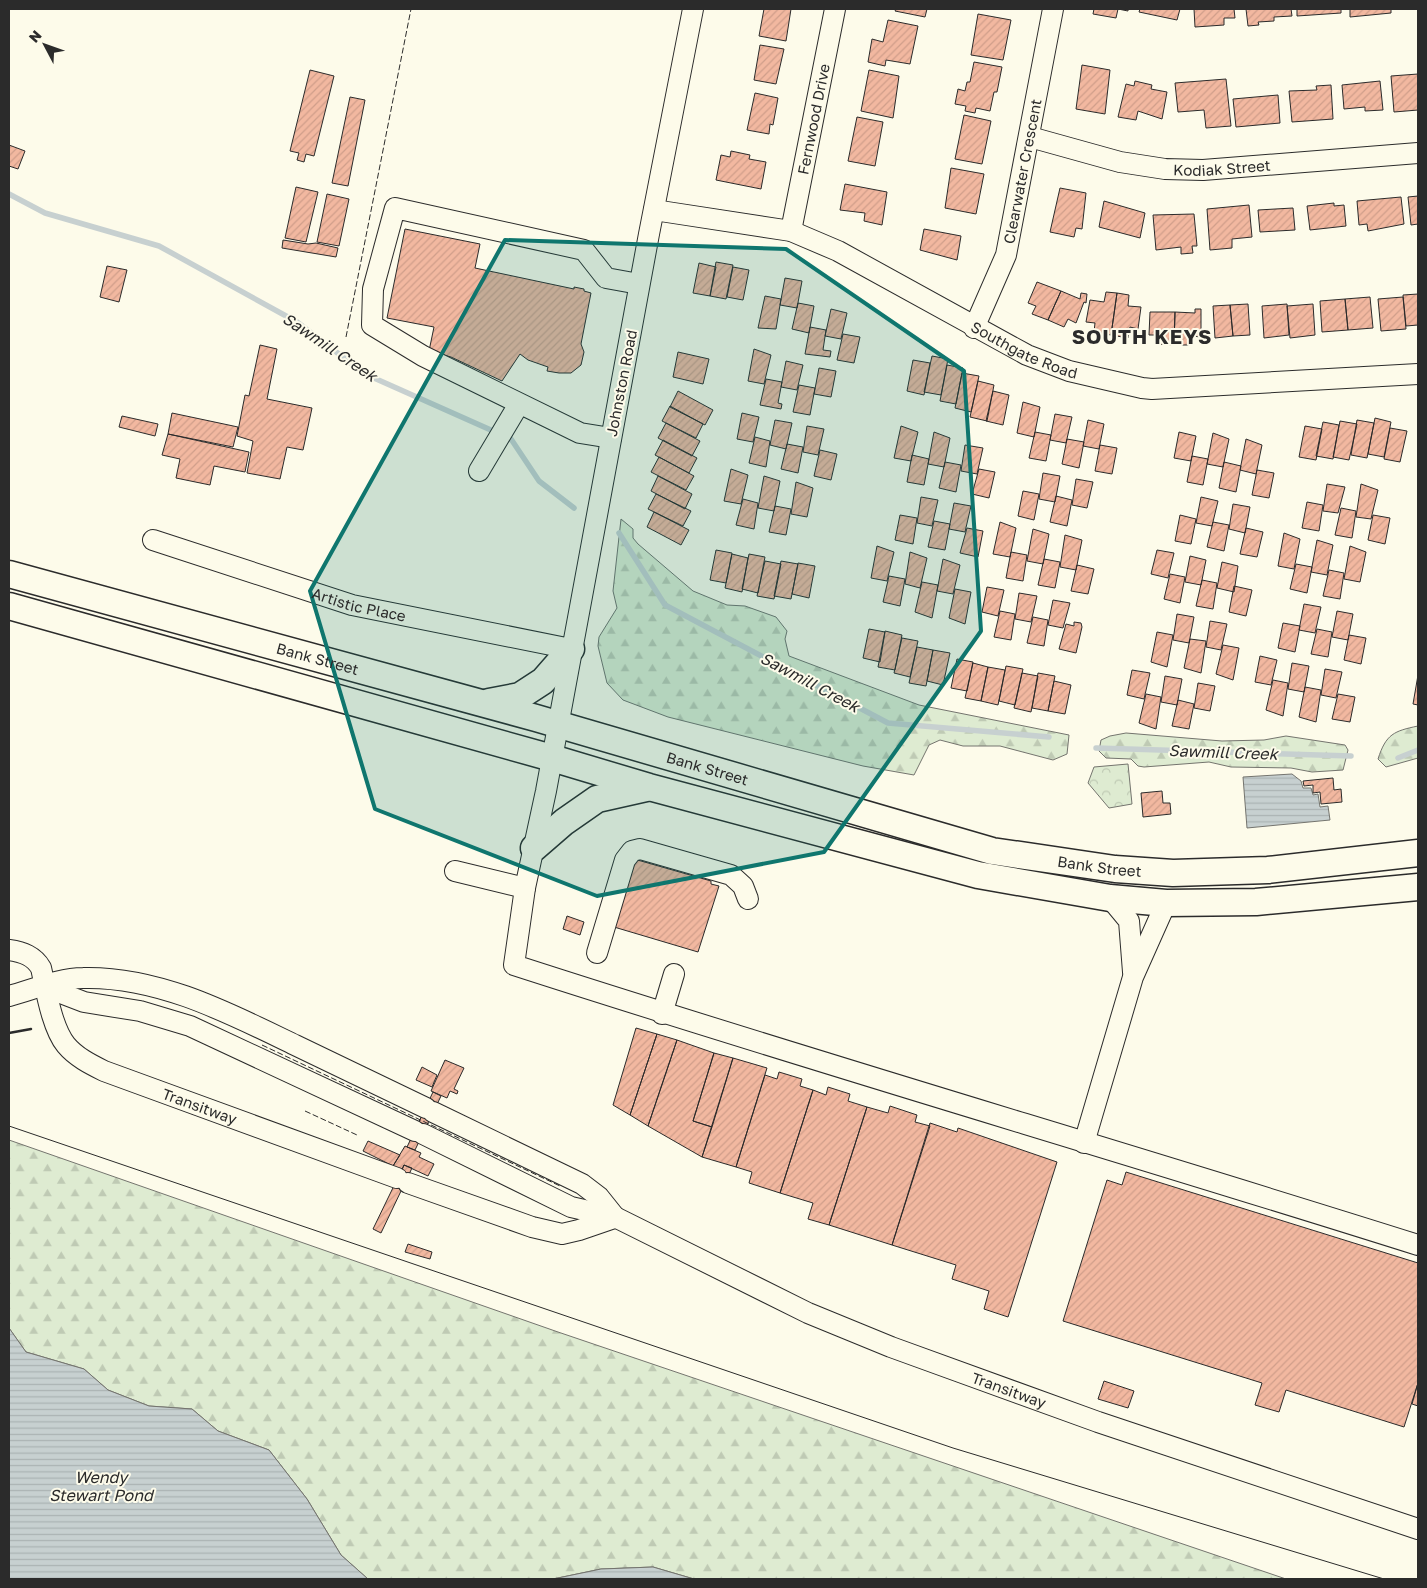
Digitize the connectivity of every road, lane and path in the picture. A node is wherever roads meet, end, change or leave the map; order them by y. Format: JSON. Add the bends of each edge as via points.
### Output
{"nodes":[{"id":1,"x":693,"y":9,"type":"edge"},
{"id":2,"x":836,"y":9,"type":"edge"},
{"id":3,"x":1052,"y":9,"type":"edge"},
{"id":4,"x":1030,"y":137,"type":"junction"},
{"id":5,"x":1418,"y":153,"type":"edge"},
{"id":6,"x":654,"y":210,"type":"junction"},
{"id":7,"x":791,"y":231,"type":"junction"},
{"id":8,"x":640,"y":284,"type":"junction"},
{"id":9,"x":974,"y":328,"type":"junction"},
{"id":10,"x":1418,"y":374,"type":"edge"},
{"id":11,"x":519,"y":404,"type":"junction"},
{"id":12,"x":611,"y":438,"type":"junction"},
{"id":13,"x":479,"y":471,"type":"dead end"},
{"id":14,"x":153,"y":540,"type":"dead end"},
{"id":15,"x":9,"y":574,"type":"edge"},
{"id":16,"x":9,"y":606,"type":"edge"},
{"id":17,"x":571,"y":649,"type":"junction"},
{"id":18,"x":484,"y":703,"type":"junction"},
{"id":19,"x":558,"y":724,"type":"junction"},
{"id":20,"x":552,"y":758,"type":"junction"},
{"id":21,"x":649,"y":788,"type":"junction"},
{"id":22,"x":534,"y":848,"type":"junction"},
{"id":23,"x":1418,"y":853,"type":"edge"},
{"id":24,"x":455,"y":871,"type":"dead end"},
{"id":25,"x":1418,"y":886,"type":"edge"},
{"id":26,"x":525,"y":888,"type":"junction"},
{"id":27,"x":1110,"y":898,"type":"junction"},
{"id":28,"x":748,"y":900,"type":"dead end"},
{"id":29,"x":1166,"y":903,"type":"junction"},
{"id":30,"x":9,"y":950,"type":"edge"},
{"id":31,"x":597,"y":953,"type":"dead end"},
{"id":32,"x":674,"y":974,"type":"dead end"},
{"id":33,"x":1133,"y":977,"type":"junction"},
{"id":34,"x":45,"y":987,"type":"junction"},
{"id":35,"x":9,"y":996,"type":"edge"},
{"id":36,"x":662,"y":1014,"type":"junction"},
{"id":37,"x":1084,"y":1143,"type":"junction"},
{"id":38,"x":615,"y":1217,"type":"junction"},
{"id":39,"x":1418,"y":1245,"type":"edge"},
{"id":40,"x":1418,"y":1529,"type":"edge"}],
"edges":[{"from":1,"to":6,"type":"street","name":"Johnston Road"},
{"from":2,"to":7,"type":"street","name":"Fernwood Drive"},
{"from":3,"to":4,"type":"street","name":"Clearwater Crescent"},
{"from":4,"to":5,"type":"street","name":"Kodiak Street","via":[[1120,162],[1165,169],[1203,170]]},
{"from":4,"to":9,"type":"street","name":"Clearwater Crescent","via":[[1006,255]]},
{"from":6,"to":7,"type":"street","name":"Southgate Road"},
{"from":6,"to":8,"type":"street","name":"Johnston Road"},
{"from":7,"to":9,"type":"street","name":"Southgate Road","via":[[838,251]]},
{"from":8,"to":11,"type":"street","via":[[606,278],[584,250],[395,208],[373,289],[372,325],[423,356]]},
{"from":8,"to":12,"type":"street","name":"Johnston Road"},
{"from":9,"to":10,"type":"street","name":"Southgate Road","via":[[1027,355],[1069,371],[1152,389]]},
{"from":11,"to":12,"type":"street","via":[[580,433]]},
{"from":11,"to":13,"type":"street"},
{"from":12,"to":17,"type":"street","name":"Johnston Road"},
{"from":14,"to":17,"type":"street","name":"Artistic Place","via":[[352,605]]},
{"from":15,"to":18,"type":"main road","name":"Bank Street"},
{"from":16,"to":20,"type":"main road","name":"Bank Street"},
{"from":17,"to":18,"type":"main road","via":[[543,681],[520,696]]},
{"from":17,"to":19,"type":"street","name":"Johnston Road"},
{"from":18,"to":19,"type":"main road","name":"Bank Street"},
{"from":19,"to":20,"type":"street","name":"Johnston Road"},
{"from":19,"to":23,"type":"main road","name":"Bank Street","via":[[992,850],[1115,869],[1173,873],[1268,870]]},
{"from":20,"to":21,"type":"main road","name":"Bank Street"},
{"from":20,"to":22,"type":"street","name":"Johnston Road"},
{"from":21,"to":22,"type":"main road","via":[[597,799]]},
{"from":21,"to":27,"type":"main road","name":"Bank Street","via":[[978,875]]},
{"from":22,"to":26,"type":"street","name":"Johnston Road"},
{"from":24,"to":26,"type":"street"},
{"from":25,"to":29,"type":"main road","name":"Bank Street","via":[[1256,902]]},
{"from":26,"to":36,"type":"street","name":"Johnston Road","via":[[514,965]]},
{"from":27,"to":29,"type":"main road","name":"Bank Street"},
{"from":27,"to":33,"type":"street","via":[[1129,921]]},
{"from":28,"to":31,"type":"street","via":[[743,886],[731,876],[640,850],[632,851],[625,860]]},
{"from":29,"to":33,"type":"street"},
{"from":30,"to":34,"type":"street","via":[[33,958],[42,968]]},
{"from":32,"to":36,"type":"street"},
{"from":33,"to":37,"type":"street"},
{"from":34,"to":35,"type":"street","name":"Transitway"},
{"from":34,"to":38,"type":"street","name":"Transitway","via":[[84,1002],[133,1009],[190,1026],[419,1132],[571,1207]]},
{"from":34,"to":38,"type":"street","name":"Transitway","via":[[80,978],[96,978],[138,983],[187,997],[247,1022],[582,1184],[599,1197]]},
{"from":34,"to":38,"type":"street","name":"Transitway","via":[[64,1044],[104,1071],[532,1227],[562,1234]]},
{"from":36,"to":37,"type":"street"},
{"from":37,"to":39,"type":"street"},
{"from":38,"to":40,"type":"street","name":"Transitway","via":[[800,1309],[891,1347],[1098,1422]]}]}
